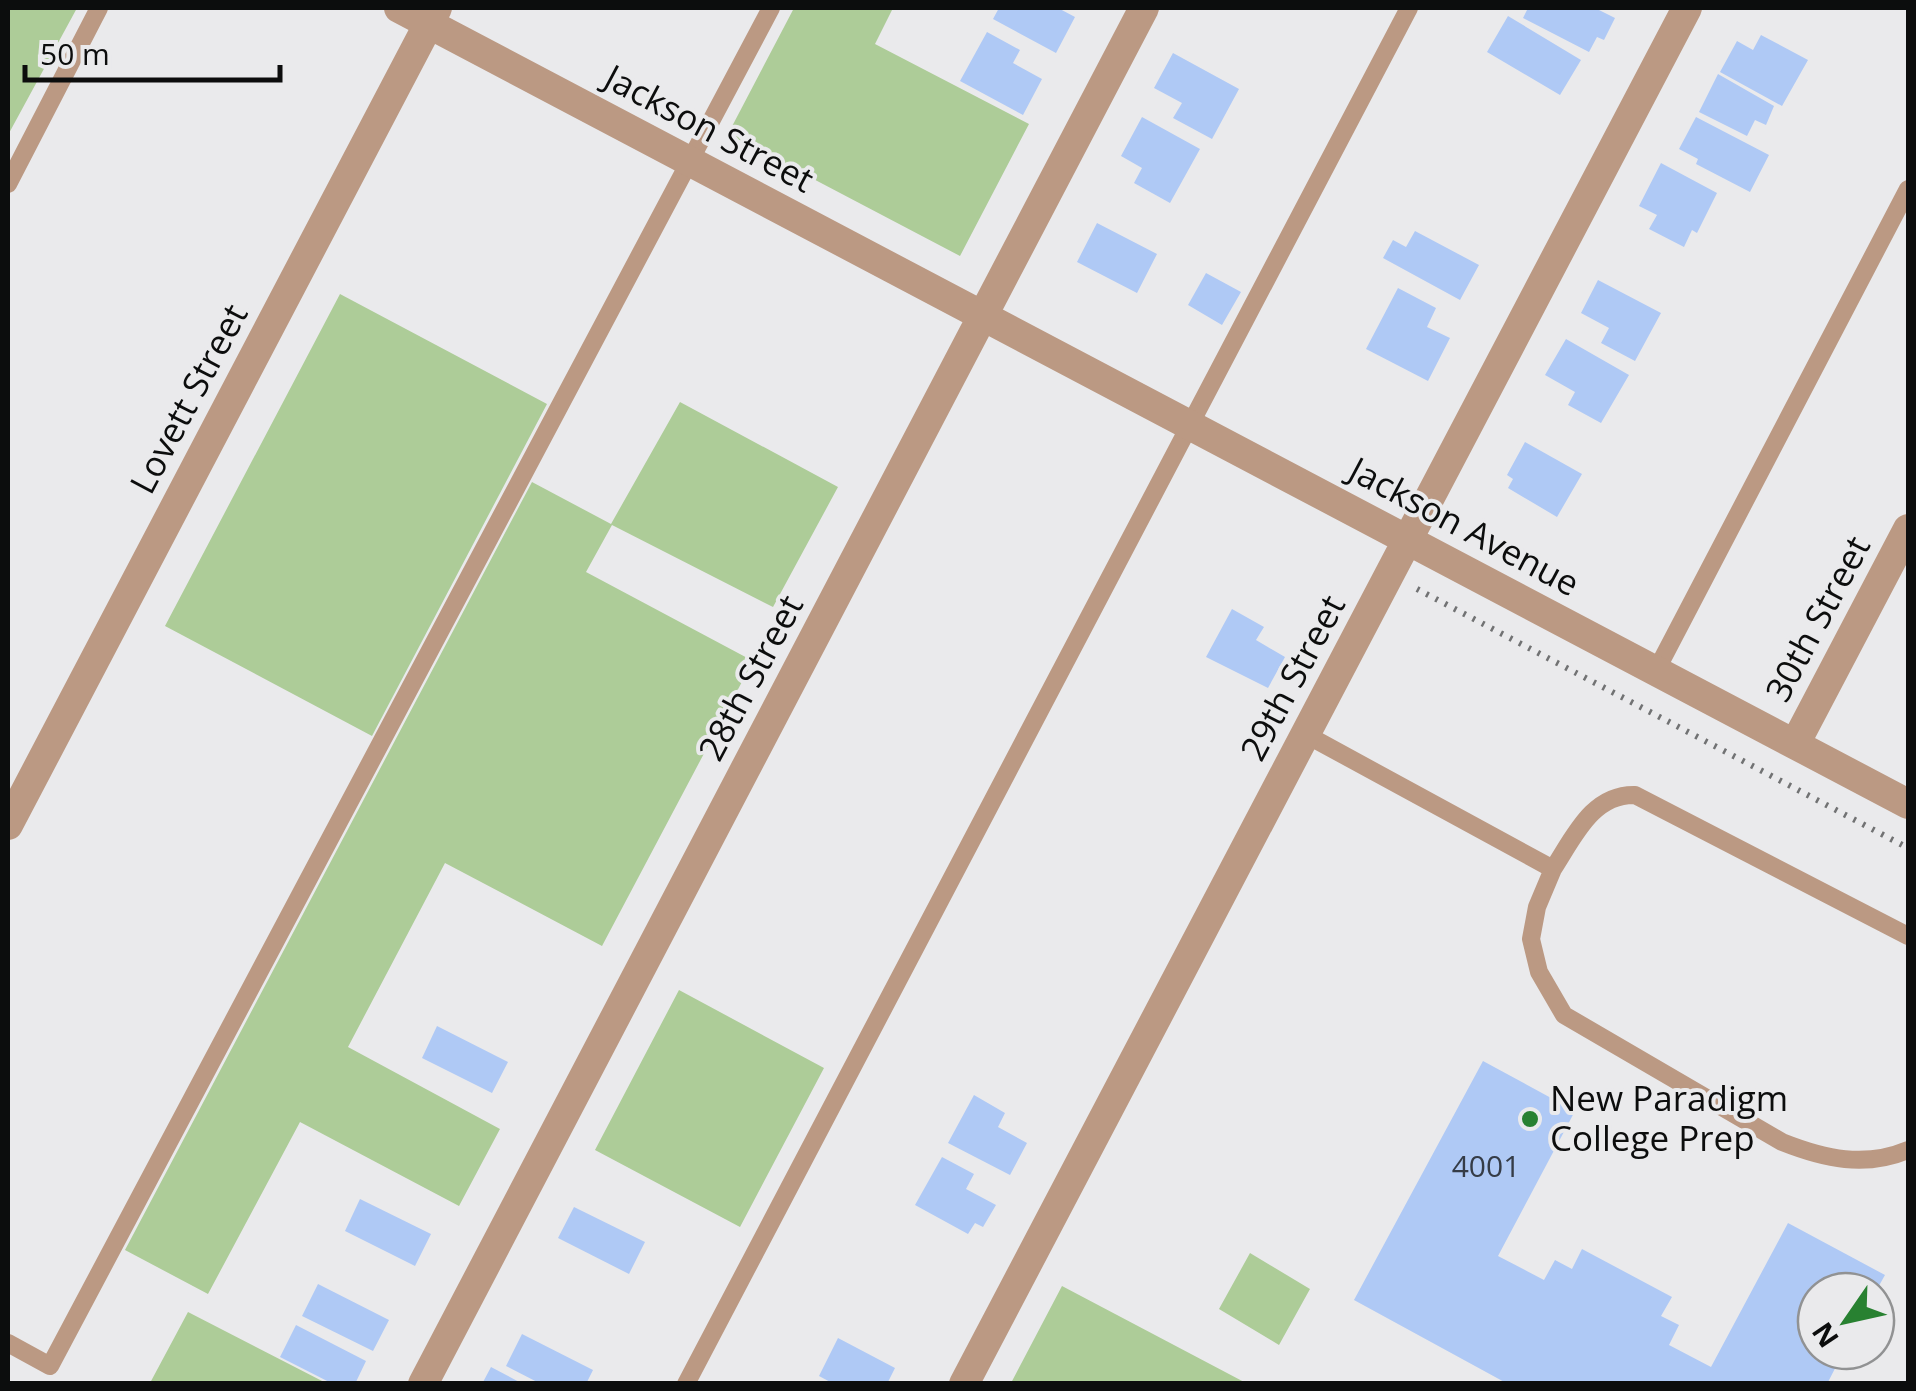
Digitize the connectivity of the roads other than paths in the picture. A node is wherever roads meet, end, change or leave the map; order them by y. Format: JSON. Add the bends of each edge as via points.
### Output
{"nodes":[{"id":1,"x":99,"y":8,"type":"edge"},
{"id":2,"x":399,"y":8,"type":"edge"},
{"id":3,"x":771,"y":8,"type":"edge"},
{"id":4,"x":1144,"y":8,"type":"edge"},
{"id":5,"x":1409,"y":8,"type":"edge"},
{"id":6,"x":1688,"y":8,"type":"edge"},
{"id":7,"x":433,"y":16,"type":"edge"},
{"id":8,"x":690,"y":161,"type":"junction"},
{"id":9,"x":8,"y":184,"type":"edge"},
{"id":10,"x":1908,"y":189,"type":"edge"},
{"id":11,"x":984,"y":316,"type":"junction"},
{"id":12,"x":1191,"y":425,"type":"junction"},
{"id":13,"x":1908,"y":529,"type":"edge"},
{"id":14,"x":1408,"y":539,"type":"junction"},
{"id":15,"x":1656,"y":671,"type":"junction"},
{"id":16,"x":1306,"y":734,"type":"junction"},
{"id":17,"x":1794,"y":744,"type":"junction"},
{"id":18,"x":1908,"y":804,"type":"edge"},
{"id":19,"x":8,"y":825,"type":"edge"},
{"id":20,"x":1553,"y":870,"type":"junction"},
{"id":21,"x":1908,"y":936,"type":"edge"},
{"id":22,"x":1908,"y":1150,"type":"edge"},
{"id":23,"x":8,"y":1343,"type":"edge"},
{"id":24,"x":423,"y":1384,"type":"edge"},
{"id":25,"x":686,"y":1384,"type":"edge"},
{"id":26,"x":964,"y":1384,"type":"edge"}],
"edges":[{"from":1,"to":9,"type":"lane"},
{"from":2,"to":7,"type":"street","name":"Jackson Street"},
{"from":3,"to":8,"type":"lane"},
{"from":4,"to":11,"type":"street","name":"28th Street"},
{"from":5,"to":12,"type":"lane"},
{"from":6,"to":14,"type":"street","name":"29th Street"},
{"from":7,"to":8,"type":"street","name":"Jackson Street"},
{"from":7,"to":19,"type":"street","name":"Lovett Street"},
{"from":8,"to":11,"type":"street","name":"Jackson Street"},
{"from":8,"to":23,"type":"lane","via":[[50,1366]]},
{"from":10,"to":15,"type":"lane"},
{"from":11,"to":12,"type":"street","name":"Jackson Avenue"},
{"from":11,"to":24,"type":"street","name":"28th Street"},
{"from":12,"to":14,"type":"street","name":"Jackson Avenue"},
{"from":12,"to":25,"type":"lane"},
{"from":13,"to":17,"type":"street","name":"30th Street"},
{"from":14,"to":15,"type":"street","name":"Jackson Avenue"},
{"from":14,"to":16,"type":"street","name":"29th Street"},
{"from":15,"to":17,"type":"street","name":"Jackson Avenue"},
{"from":16,"to":20,"type":"lane"},
{"from":16,"to":26,"type":"street","name":"29th Street"},
{"from":17,"to":18,"type":"street","name":"Jackson Avenue"},
{"from":20,"to":21,"type":"lane","via":[[1590,813],[1616,794],[1635,795]]},
{"from":20,"to":22,"type":"lane","via":[[1531,939],[1539,972],[1564,1015],[1816,1156],[1857,1162]]}]}
